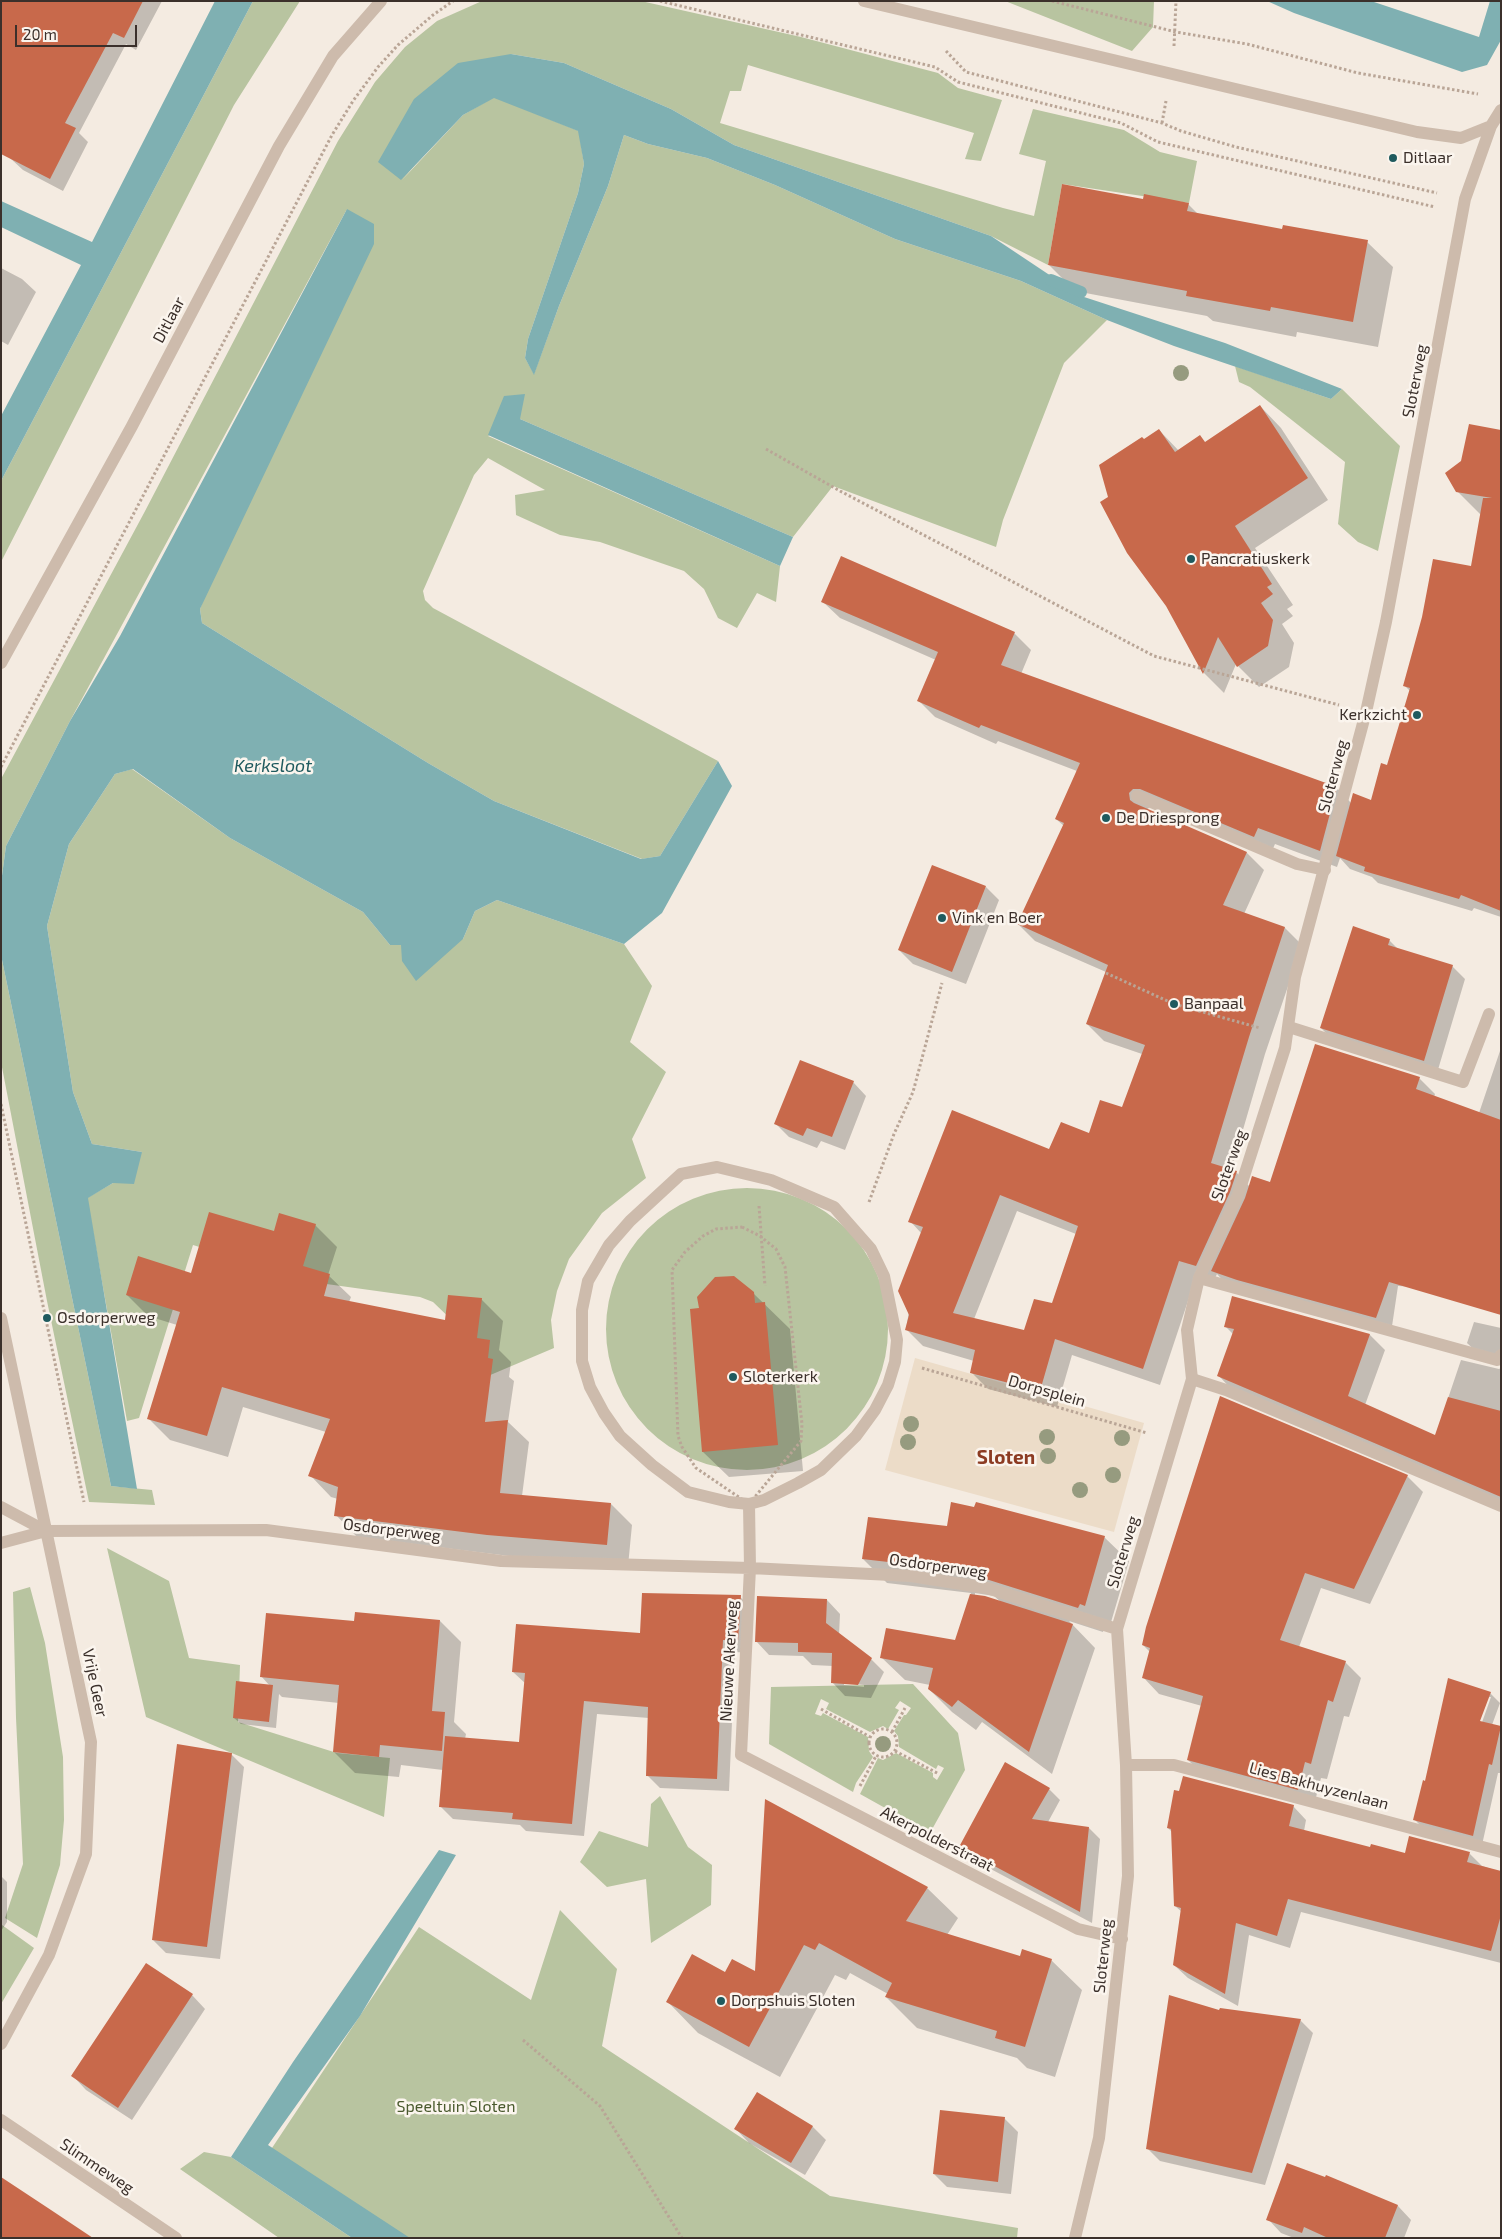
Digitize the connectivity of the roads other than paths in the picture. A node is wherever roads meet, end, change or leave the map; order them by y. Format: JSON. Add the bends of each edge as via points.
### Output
{"nodes":[{"id":1,"x":381,"y":1,"type":"edge"},
{"id":2,"x":864,"y":1,"type":"edge"},
{"id":3,"x":1501,"y":110,"type":"edge"},
{"id":4,"x":1491,"y":126,"type":"junction"},
{"id":5,"x":1,"y":663,"type":"edge"},
{"id":6,"x":1137,"y":796,"type":"dead end"},
{"id":7,"x":1325,"y":870,"type":"junction"},
{"id":8,"x":1489,"y":1014,"type":"dead end"},
{"id":9,"x":1288,"y":1027,"type":"junction"},
{"id":10,"x":1199,"y":1278,"type":"junction"},
{"id":11,"x":1,"y":1318,"type":"edge"},
{"id":12,"x":1501,"y":1355,"type":"edge"},
{"id":13,"x":1192,"y":1379,"type":"junction"},
{"id":14,"x":749,"y":1504,"type":"junction"},
{"id":15,"x":1501,"y":1506,"type":"edge"},
{"id":16,"x":1,"y":1507,"type":"edge"},
{"id":17,"x":46,"y":1530,"type":"junction"},
{"id":18,"x":1,"y":1543,"type":"edge"},
{"id":19,"x":750,"y":1568,"type":"junction"},
{"id":20,"x":1116,"y":1629,"type":"junction"},
{"id":21,"x":741,"y":1756,"type":"joint"},
{"id":22,"x":1126,"y":1765,"type":"junction"},
{"id":23,"x":1501,"y":1852,"type":"edge"},
{"id":24,"x":1122,"y":1939,"type":"junction"},
{"id":25,"x":1,"y":2044,"type":"edge"},
{"id":26,"x":1,"y":2120,"type":"edge"},
{"id":27,"x":176,"y":2238,"type":"edge"},
{"id":28,"x":1075,"y":2238,"type":"edge"}],
"edges":[{"from":1,"to":5,"type":"street","name":"Ditlaar","via":[[333,56],[279,146],[132,426]]},
{"from":2,"to":4,"type":"street","via":[[1417,132],[1461,138]]},
{"from":3,"to":4,"type":"street","name":"Sloterweg"},
{"from":4,"to":7,"type":"street","name":"Sloterweg","via":[[1465,199],[1386,622]]},
{"from":6,"to":7,"type":"street","via":[[1297,864]]},
{"from":7,"to":9,"type":"street","name":"Sloterweg","via":[[1295,977]]},
{"from":8,"to":9,"type":"street","via":[[1463,1082]]},
{"from":9,"to":10,"type":"street","name":"Sloterweg","via":[[1285,1048],[1238,1195]]},
{"from":10,"to":12,"type":"street","via":[[1497,1360]]},
{"from":10,"to":13,"type":"street","name":"Sloterweg","via":[[1187,1330]]},
{"from":11,"to":17,"type":"street","name":"Vrije Geer"},
{"from":13,"to":15,"type":"street","via":[[1226,1390]]},
{"from":13,"to":20,"type":"street","name":"Sloterweg"},
{"from":14,"to":14,"type":"street","via":[[688,1492],[652,1465],[620,1436],[604,1413],[590,1387],[582,1361],[582,1310],[588,1281],[609,1244],[681,1174],[717,1167],[758,1176],[834,1207],[871,1250],[884,1276],[897,1340],[888,1385],[856,1436],[820,1470]]},
{"from":14,"to":19,"type":"street"},
{"from":16,"to":17,"type":"street"},
{"from":17,"to":18,"type":"street","name":"Osdorperweg"},
{"from":17,"to":19,"type":"street","name":"Osdorperweg","via":[[266,1530],[501,1560]]},
{"from":17,"to":25,"type":"street","name":"Vrije Geer","via":[[91,1742],[86,1854],[49,1955]]},
{"from":19,"to":20,"type":"street","name":"Osdorperweg","via":[[911,1576],[988,1588]]},
{"from":19,"to":21,"type":"street","name":"Nieuwe Akerweg"},
{"from":20,"to":22,"type":"street","name":"Sloterweg"},
{"from":21,"to":24,"type":"street","name":"Akerpolderstraat","via":[[1078,1929]]},
{"from":22,"to":23,"type":"street","name":"Lies Bakhuyzenlaan","via":[[1174,1764]]},
{"from":22,"to":24,"type":"street","name":"Sloterweg","via":[[1128,1876]]},
{"from":24,"to":28,"type":"street","name":"Sloterweg","via":[[1099,2138]]},
{"from":26,"to":27,"type":"street","name":"Slimmeweg"}]}
